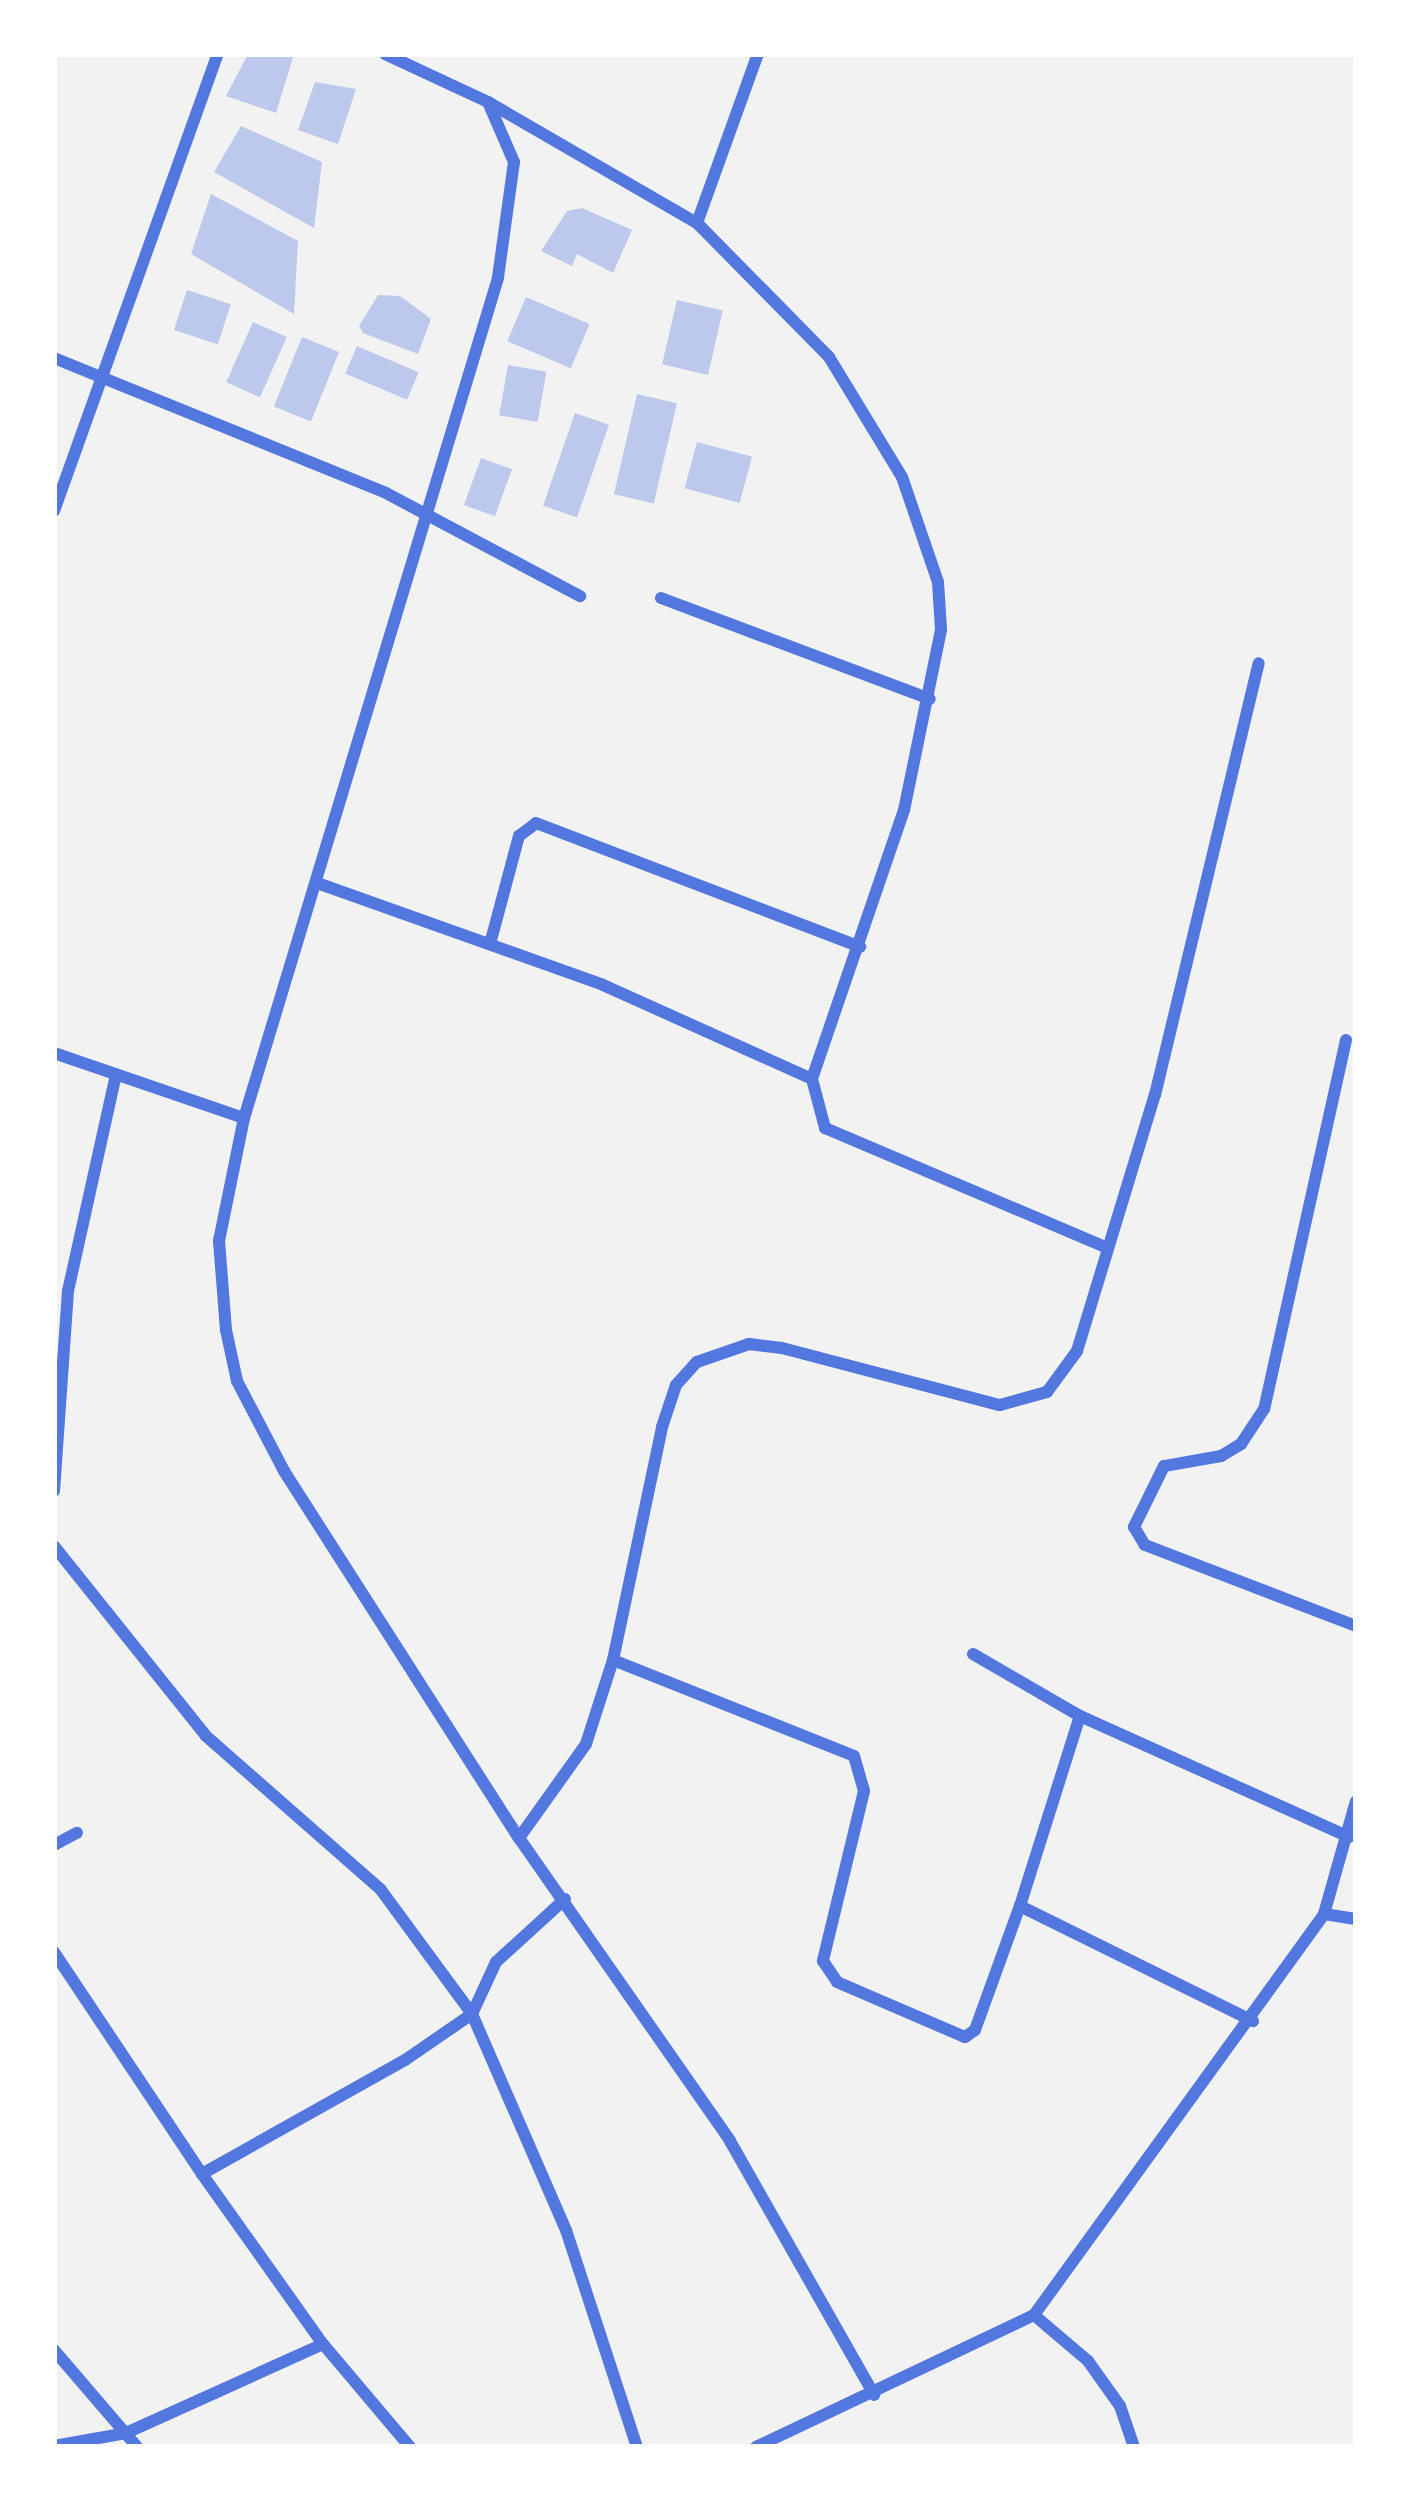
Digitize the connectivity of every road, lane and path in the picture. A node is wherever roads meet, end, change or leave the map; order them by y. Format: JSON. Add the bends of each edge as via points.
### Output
{"nodes":[{"id":1,"x":218,"y":54,"type":"edge"},
{"id":2,"x":385,"y":54,"type":"edge"},
{"id":3,"x":758,"y":54,"type":"edge"},
{"id":4,"x":488,"y":102,"type":"junction"},
{"id":5,"x":697,"y":224,"type":"junction"},
{"id":6,"x":54,"y":358,"type":"edge"},
{"id":7,"x":97,"y":374,"type":"junction"},
{"id":8,"x":54,"y":511,"type":"edge"},
{"id":9,"x":425,"y":520,"type":"junction"},
{"id":10,"x":580,"y":596,"type":"dead end"},
{"id":11,"x":661,"y":598,"type":"dead end"},
{"id":12,"x":1259,"y":663,"type":"dead end"},
{"id":13,"x":930,"y":699,"type":"junction"},
{"id":14,"x":320,"y":884,"type":"junction"},
{"id":15,"x":490,"y":944,"type":"junction"},
{"id":16,"x":860,"y":946,"type":"junction"},
{"id":17,"x":1346,"y":1040,"type":"dead end"},
{"id":18,"x":54,"y":1053,"type":"edge"},
{"id":19,"x":116,"y":1074,"type":"junction"},
{"id":20,"x":812,"y":1079,"type":"junction"},
{"id":21,"x":244,"y":1118,"type":"junction"},
{"id":22,"x":1106,"y":1247,"type":"junction"},
{"id":23,"x":54,"y":1491,"type":"edge"},
{"id":24,"x":54,"y":1546,"type":"edge"},
{"id":25,"x":1356,"y":1626,"type":"edge"},
{"id":26,"x":973,"y":1654,"type":"dead end"},
{"id":27,"x":613,"y":1660,"type":"junction"},
{"id":28,"x":1080,"y":1715,"type":"junction"},
{"id":29,"x":1356,"y":1801,"type":"edge"},
{"id":30,"x":77,"y":1833,"type":"dead end"},
{"id":31,"x":1349,"y":1837,"type":"junction"},
{"id":32,"x":519,"y":1838,"type":"junction"},
{"id":33,"x":54,"y":1845,"type":"edge"},
{"id":34,"x":565,"y":1899,"type":"junction"},
{"id":35,"x":1020,"y":1906,"type":"junction"},
{"id":36,"x":1324,"y":1913,"type":"junction"},
{"id":37,"x":1356,"y":1919,"type":"edge"},
{"id":38,"x":54,"y":1952,"type":"edge"},
{"id":39,"x":472,"y":2014,"type":"junction"},
{"id":40,"x":1253,"y":2021,"type":"junction"},
{"id":41,"x":202,"y":2174,"type":"junction"},
{"id":42,"x":1034,"y":2315,"type":"junction"},
{"id":43,"x":322,"y":2344,"type":"junction"},
{"id":44,"x":54,"y":2350,"type":"edge"},
{"id":45,"x":874,"y":2395,"type":"junction"},
{"id":46,"x":126,"y":2433,"type":"junction"},
{"id":47,"x":54,"y":2446,"type":"edge"},
{"id":48,"x":137,"y":2447,"type":"edge"},
{"id":49,"x":410,"y":2447,"type":"edge"},
{"id":50,"x":637,"y":2447,"type":"edge"},
{"id":51,"x":756,"y":2447,"type":"edge"},
{"id":52,"x":1134,"y":2447,"type":"edge"}],
"edges":[{"from":1,"to":7,"type":"street"},
{"from":2,"to":4,"type":"street"},
{"from":3,"to":5,"type":"street"},
{"from":4,"to":5,"type":"street"},
{"from":4,"to":9,"type":"street","via":[[510,148],[513,205]]},
{"from":5,"to":13,"type":"street","via":[[829,357],[902,477],[938,582],[941,631]]},
{"from":6,"to":7,"type":"street"},
{"from":7,"to":8,"type":"street"},
{"from":7,"to":9,"type":"street","via":[[386,493]]},
{"from":9,"to":10,"type":"street"},
{"from":9,"to":14,"type":"street"},
{"from":11,"to":13,"type":"street"},
{"from":12,"to":22,"type":"street","via":[[1161,1074]]},
{"from":13,"to":16,"type":"street"},
{"from":14,"to":15,"type":"street"},
{"from":14,"to":21,"type":"street"},
{"from":15,"to":16,"type":"street","via":[[519,836],[536,823]]},
{"from":15,"to":20,"type":"street"},
{"from":16,"to":20,"type":"street"},
{"from":17,"to":25,"type":"street","via":[[1264,1409],[1221,1456],[1164,1466],[1134,1527],[1145,1545]]},
{"from":18,"to":19,"type":"street"},
{"from":19,"to":21,"type":"street"},
{"from":19,"to":23,"type":"street","via":[[68,1291]]},
{"from":20,"to":22,"type":"street","via":[[825,1128]]},
{"from":21,"to":32,"type":"street","via":[[218,1278],[237,1381],[284,1471]]},
{"from":22,"to":27,"type":"street","via":[[1077,1351],[1047,1392],[1026,1401],[1000,1405],[749,1344],[697,1362],[676,1385],[662,1427]]},
{"from":24,"to":39,"type":"street","via":[[206,1736],[381,1890]]},
{"from":26,"to":28,"type":"street"},
{"from":27,"to":32,"type":"street","via":[[570,1775]]},
{"from":27,"to":35,"type":"street","via":[[854,1756],[864,1791],[824,1961],[837,1982],[970,2035]]},
{"from":28,"to":31,"type":"street"},
{"from":28,"to":35,"type":"street"},
{"from":29,"to":31,"type":"street"},
{"from":30,"to":33,"type":"street"},
{"from":31,"to":36,"type":"street"},
{"from":32,"to":34,"type":"street"},
{"from":34,"to":39,"type":"street","via":[[496,1962]]},
{"from":34,"to":45,"type":"street","via":[[730,2141]]},
{"from":35,"to":40,"type":"street"},
{"from":36,"to":37,"type":"street"},
{"from":36,"to":40,"type":"street"},
{"from":38,"to":41,"type":"street"},
{"from":39,"to":41,"type":"street"},
{"from":39,"to":50,"type":"street","via":[[566,2230]]},
{"from":40,"to":42,"type":"street","via":[[1132,2169]]},
{"from":41,"to":43,"type":"street"},
{"from":42,"to":45,"type":"street"},
{"from":42,"to":52,"type":"street","via":[[1088,2361],[1120,2406]]},
{"from":43,"to":46,"type":"street"},
{"from":43,"to":49,"type":"street"},
{"from":44,"to":46,"type":"street"},
{"from":45,"to":51,"type":"street"},
{"from":46,"to":47,"type":"street"},
{"from":46,"to":48,"type":"street"}]}
